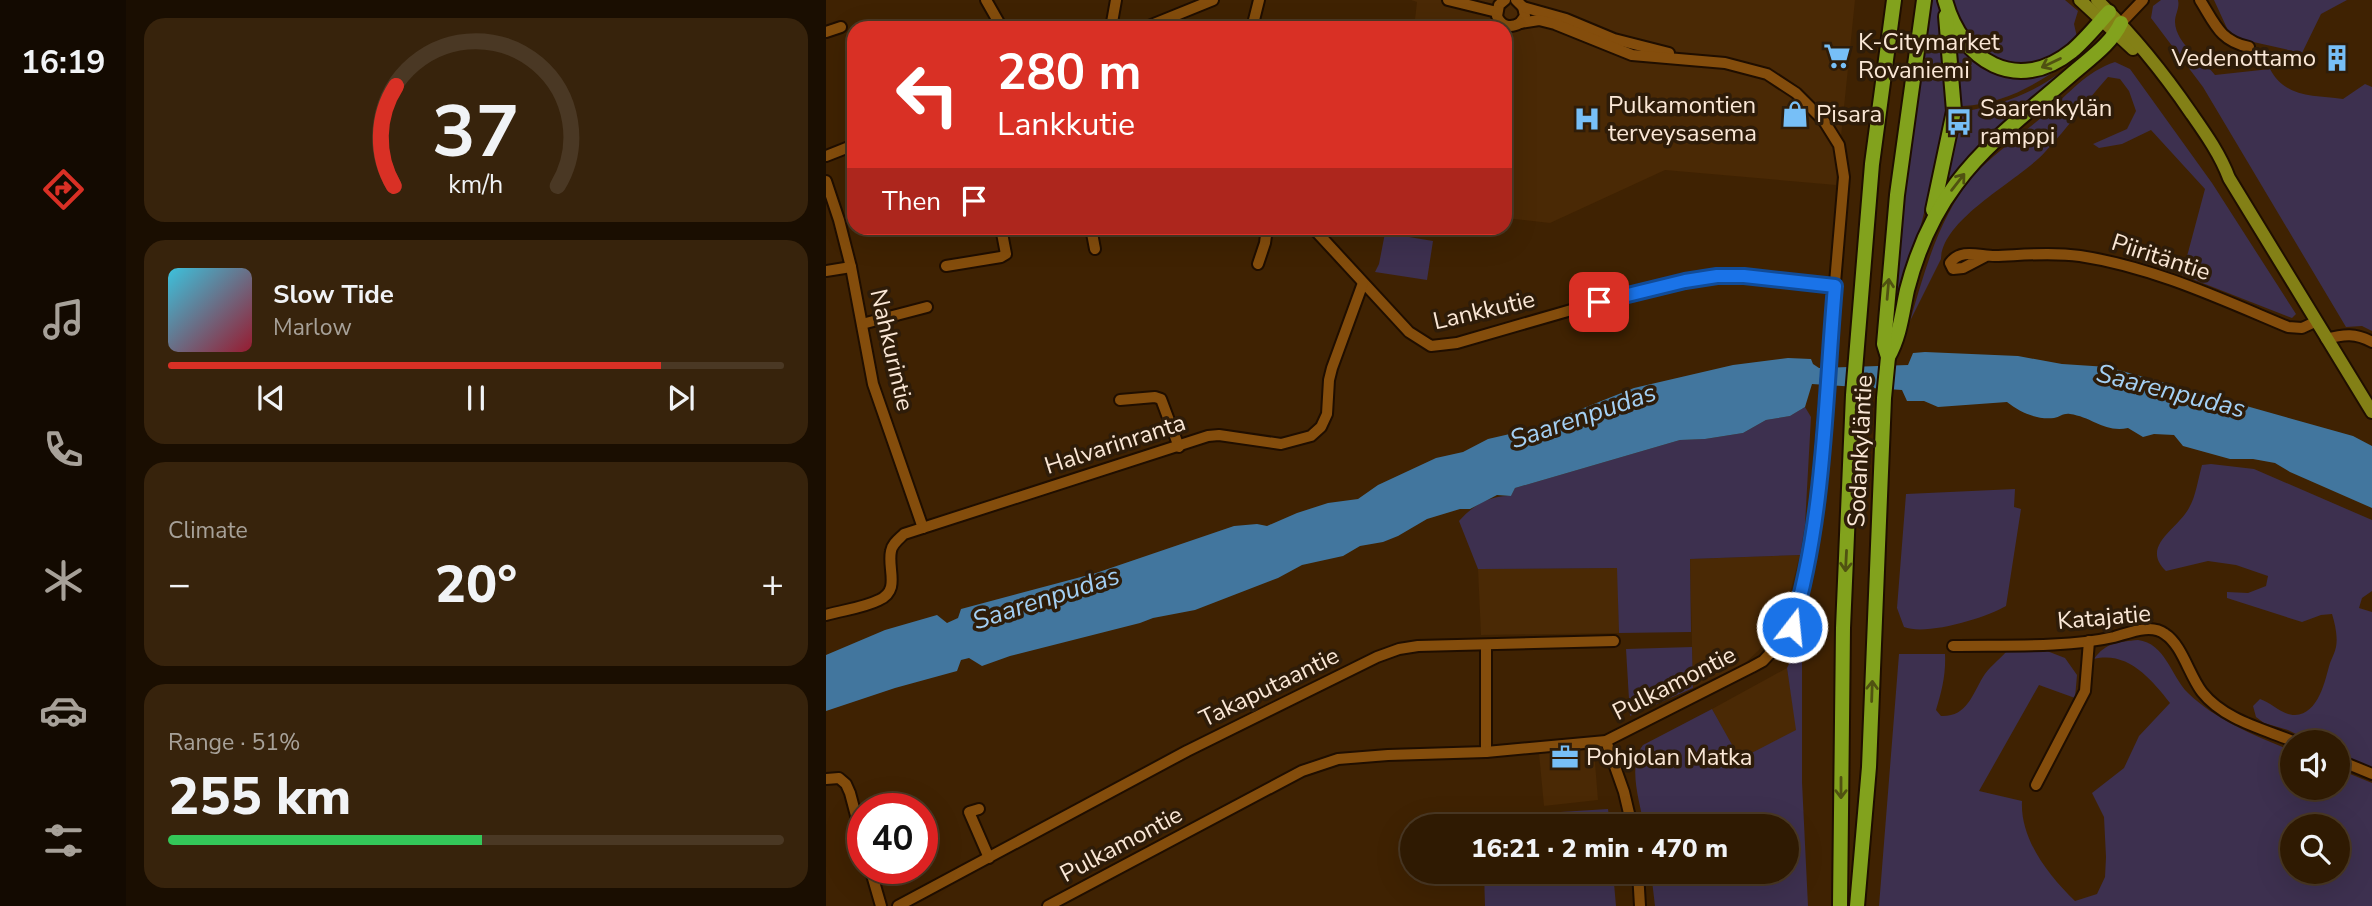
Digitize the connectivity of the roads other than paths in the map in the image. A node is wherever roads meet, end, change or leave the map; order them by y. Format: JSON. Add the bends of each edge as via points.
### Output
{"nodes":[{"id":1,"x":986,"y":0,"type":"edge"},
{"id":2,"x":1116,"y":0,"type":"edge"},
{"id":3,"x":1213,"y":0,"type":"edge"},
{"id":4,"x":1259,"y":0,"type":"edge"},
{"id":5,"x":1448,"y":0,"type":"edge"},
{"id":6,"x":1894,"y":0,"type":"edge"},
{"id":7,"x":1924,"y":0,"type":"edge"},
{"id":8,"x":2080,"y":0,"type":"edge"},
{"id":9,"x":2097,"y":0,"type":"edge"},
{"id":10,"x":2143,"y":0,"type":"edge"},
{"id":11,"x":2200,"y":0,"type":"edge"},
{"id":12,"x":1519,"y":2,"type":"edge"},
{"id":13,"x":1945,"y":2,"type":"edge"},
{"id":14,"x":1501,"y":4,"type":"edge"},
{"id":15,"x":2106,"y":16,"type":"junction"},
{"id":16,"x":998,"y":21,"type":"edge"},
{"id":17,"x":1112,"y":21,"type":"edge"},
{"id":18,"x":1161,"y":21,"type":"edge"},
{"id":19,"x":1254,"y":21,"type":"edge"},
{"id":20,"x":1500,"y":21,"type":"edge"},
{"id":21,"x":1520,"y":23,"type":"junction"},
{"id":22,"x":841,"y":27,"type":"dead end"},
{"id":23,"x":1512,"y":27,"type":"edge"},
{"id":24,"x":2118,"y":28,"type":"junction"},
{"id":25,"x":826,"y":32,"type":"edge"},
{"id":26,"x":2249,"y":47,"type":"dead end"},
{"id":27,"x":1685,"y":58,"type":"junction"},
{"id":28,"x":847,"y":148,"type":"edge"},
{"id":29,"x":826,"y":156,"type":"edge"},
{"id":30,"x":826,"y":181,"type":"edge"},
{"id":31,"x":1932,"y":219,"type":"junction"},
{"id":32,"x":1002,"y":235,"type":"edge"},
{"id":33,"x":1092,"y":235,"type":"edge"},
{"id":34,"x":1266,"y":235,"type":"edge"},
{"id":35,"x":1319,"y":235,"type":"edge"},
{"id":36,"x":1095,"y":249,"type":"dead end"},
{"id":37,"x":1986,"y":256,"type":"dead end"},
{"id":38,"x":1258,"y":264,"type":"dead end"},
{"id":39,"x":946,"y":266,"type":"dead end"},
{"id":40,"x":851,"y":267,"type":"junction"},
{"id":41,"x":826,"y":271,"type":"edge"},
{"id":42,"x":1363,"y":283,"type":"junction"},
{"id":43,"x":1835,"y":286,"type":"junction"},
{"id":44,"x":927,"y":307,"type":"dead end"},
{"id":45,"x":2315,"y":322,"type":"junction"},
{"id":46,"x":862,"y":324,"type":"junction"},
{"id":47,"x":2326,"y":339,"type":"junction"},
{"id":48,"x":2372,"y":342,"type":"edge"},
{"id":49,"x":1888,"y":357,"type":"junction"},
{"id":50,"x":1120,"y":400,"type":"dead end"},
{"id":51,"x":2372,"y":412,"type":"edge"},
{"id":52,"x":1179,"y":447,"type":"junction"},
{"id":53,"x":923,"y":528,"type":"junction"},
{"id":54,"x":826,"y":615,"type":"edge"},
{"id":55,"x":1614,"y":641,"type":"dead end"},
{"id":56,"x":2089,"y":641,"type":"junction"},
{"id":57,"x":1486,"y":646,"type":"junction"},
{"id":58,"x":1953,"y":646,"type":"dead end"},
{"id":59,"x":2280,"y":736,"type":"edge"},
{"id":60,"x":1606,"y":741,"type":"junction"},
{"id":61,"x":1486,"y":752,"type":"junction"},
{"id":62,"x":2350,"y":765,"type":"edge"},
{"id":63,"x":2372,"y":774,"type":"edge"},
{"id":64,"x":826,"y":779,"type":"edge"},
{"id":65,"x":2036,"y":785,"type":"dead end"},
{"id":66,"x":850,"y":793,"type":"edge"},
{"id":67,"x":979,"y":808,"type":"dead end"},
{"id":68,"x":1630,"y":814,"type":"edge"},
{"id":69,"x":989,"y":858,"type":"junction"},
{"id":70,"x":875,"y":884,"type":"edge"},
{"id":71,"x":1639,"y":884,"type":"edge"},
{"id":72,"x":881,"y":906,"type":"edge"},
{"id":73,"x":898,"y":906,"type":"edge"},
{"id":74,"x":1048,"y":906,"type":"edge"},
{"id":75,"x":1640,"y":906,"type":"edge"},
{"id":76,"x":1840,"y":906,"type":"edge"},
{"id":77,"x":1857,"y":906,"type":"edge"}],
"edges":[{"from":1,"to":16,"type":"street"},
{"from":2,"to":17,"type":"street"},
{"from":3,"to":18,"type":"street"},
{"from":4,"to":19,"type":"street"},
{"from":5,"to":14,"type":"street"},
{"from":6,"to":76,"type":"highway","name":"Sodankyläntie","one_way":true,"via":[[1872,164],[1855,356],[1843,628]]},
{"from":49,"to":7,"type":"highway","name":"Sodankyläntie","one_way":true,"via":[[1884,344],[1895,219]]},
{"from":8,"to":15,"type":"main road"},
{"from":9,"to":15,"type":"main road"},
{"from":10,"to":24,"type":"street"},
{"from":11,"to":26,"type":"street","via":[[2228,41]]},
{"from":12,"to":21,"type":"street","via":[[1525,16]]},
{"from":12,"to":27,"type":"street","name":"Pulkamontie","via":[[1614,40]]},
{"from":15,"to":13,"type":"highway","one_way":true,"via":[[2064,56],[2041,68],[2016,71],[1993,66],[1972,51],[1955,28]]},
{"from":13,"to":31,"type":"highway","via":[[1954,111]]},
{"from":14,"to":20,"type":"street"},
{"from":15,"to":24,"type":"main road"},
{"from":21,"to":23,"type":"street"},
{"from":21,"to":27,"type":"street","name":"Pulkamontie","via":[[1548,22],[1632,55]]},
{"from":22,"to":25,"type":"street"},
{"from":31,"to":24,"type":"highway","one_way":true,"via":[[1975,160]]},
{"from":24,"to":45,"type":"main road","via":[[2229,178]]},
{"from":27,"to":43,"type":"street","name":"Pulkamontie","via":[[1767,74],[1796,93],[1833,133],[1844,177]]},
{"from":28,"to":29,"type":"street"},
{"from":30,"to":40,"type":"street","name":"Nahkurintie"},
{"from":31,"to":49,"type":"highway"},
{"from":32,"to":39,"type":"street","via":[[1006,254],[1001,257]]},
{"from":33,"to":36,"type":"street"},
{"from":34,"to":38,"type":"street"},
{"from":35,"to":42,"type":"street","name":"Lankkutie"},
{"from":37,"to":45,"type":"street","name":"Piiritäntie","via":[[2054,254],[2111,261],[2190,286],[2288,327],[2302,328]]},
{"from":40,"to":41,"type":"street"},
{"from":40,"to":46,"type":"street","name":"Nahkurintie"},
{"from":42,"to":43,"type":"street","name":"Lankkutie","via":[[1409,332],[1424,344],[1440,347],[1717,276]]},
{"from":42,"to":52,"type":"street","name":"Halvarinranta","via":[[1332,368],[1327,414],[1311,436],[1281,444],[1219,435]]},
{"from":43,"to":60,"type":"street","name":"Pulkamontie","via":[[1814,530],[1792,627],[1752,667]]},
{"from":44,"to":46,"type":"street"},
{"from":45,"to":47,"type":"main road"},
{"from":46,"to":53,"type":"street","name":"Nahkurintie","via":[[873,384]]},
{"from":47,"to":48,"type":"street","via":[[2360,335]]},
{"from":47,"to":51,"type":"main road"},
{"from":77,"to":49,"type":"highway","name":"Sodankyläntie","one_way":true,"via":[[1869,767]]},
{"from":50,"to":52,"type":"street","via":[[1161,399]]},
{"from":52,"to":53,"type":"street","name":"Halvarinranta"},
{"from":53,"to":54,"type":"street","name":"Halvarinranta","via":[[904,534],[895,543],[890,591],[880,600]]},
{"from":55,"to":57,"type":"street","name":"Takaputaantie"},
{"from":56,"to":58,"type":"street","name":"Katajatie"},
{"from":56,"to":59,"type":"street","name":"Katajatie","via":[[2155,629],[2165,633],[2215,705]]},
{"from":56,"to":65,"type":"street","via":[[2085,691]]},
{"from":57,"to":61,"type":"street"},
{"from":57,"to":69,"type":"street","name":"Takaputaantie","via":[[1418,646],[1377,657],[1186,751]]},
{"from":60,"to":61,"type":"street","name":"Pulkamontie"},
{"from":60,"to":68,"type":"street"},
{"from":61,"to":74,"type":"street","name":"Pulkamontie","via":[[1338,759],[1302,771]]},
{"from":62,"to":63,"type":"street"},
{"from":64,"to":66,"type":"street","via":[[839,778]]},
{"from":67,"to":69,"type":"street","via":[[969,812]]},
{"from":69,"to":73,"type":"street","name":"Takaputaantie"},
{"from":70,"to":72,"type":"street"},
{"from":71,"to":75,"type":"street"}]}
